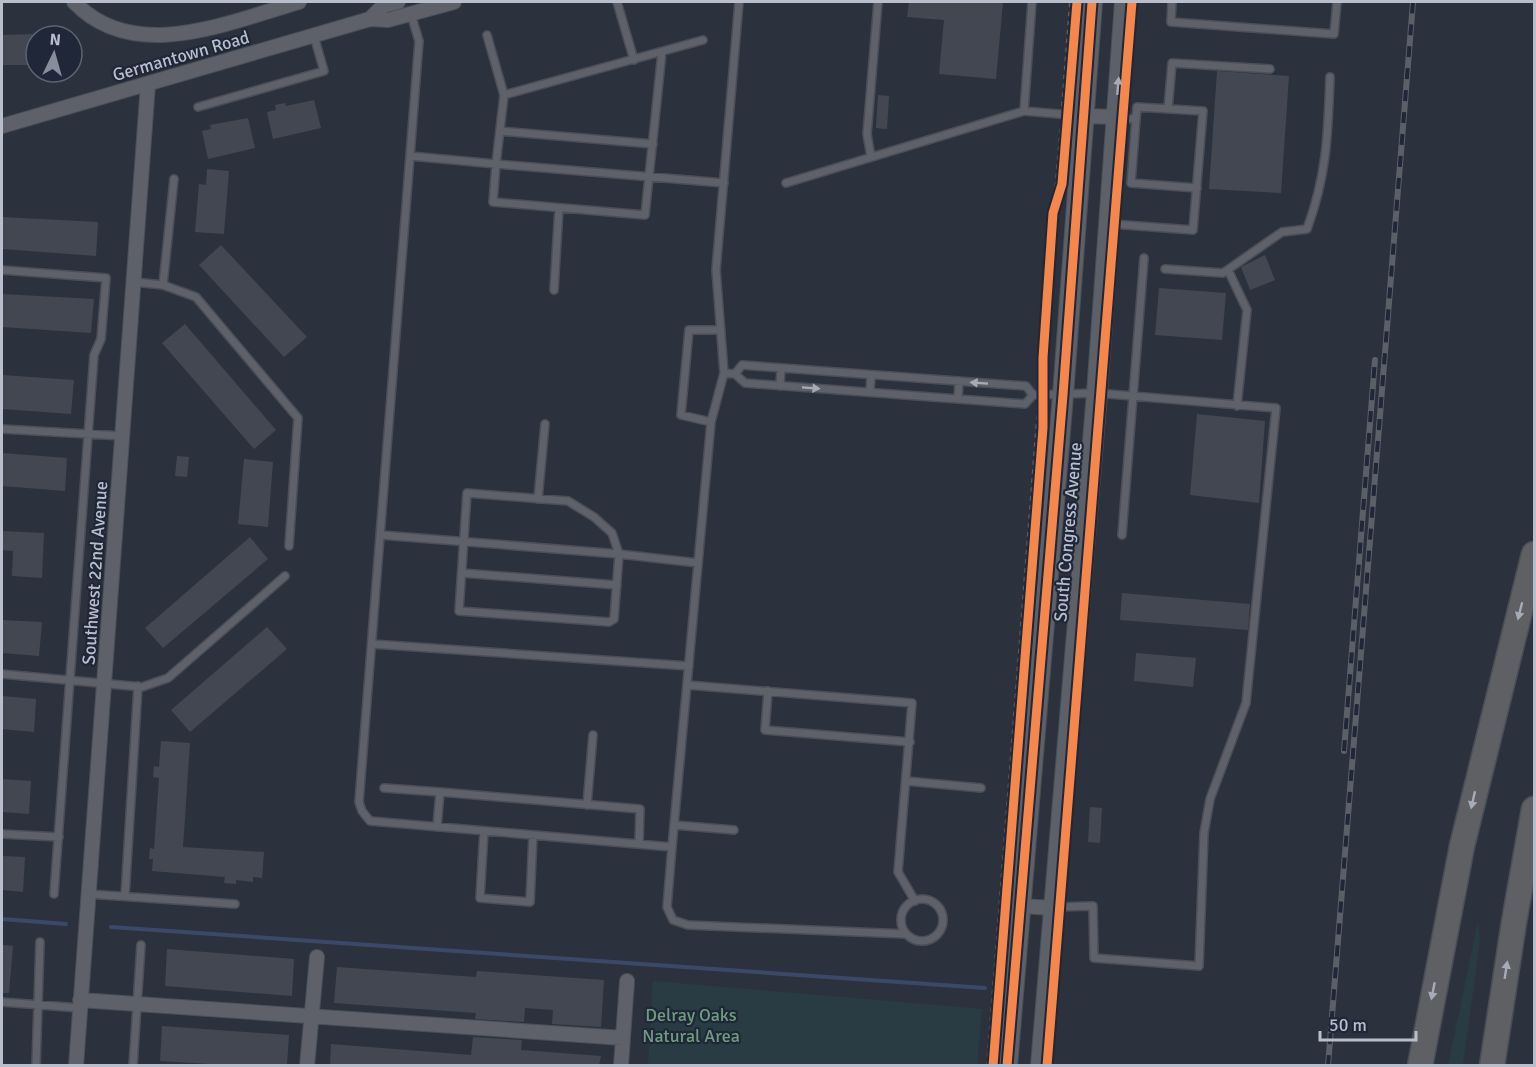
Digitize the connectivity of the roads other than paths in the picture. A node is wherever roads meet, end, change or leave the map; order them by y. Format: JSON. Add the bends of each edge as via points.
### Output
{"nodes":[{"id":1,"x":74,"y":2,"type":"edge"},
{"id":2,"x":299,"y":2,"type":"edge"},
{"id":3,"x":398,"y":2,"type":"edge"},
{"id":4,"x":419,"y":2,"type":"edge"},
{"id":5,"x":454,"y":2,"type":"edge"},
{"id":6,"x":617,"y":2,"type":"edge"},
{"id":7,"x":739,"y":2,"type":"edge"},
{"id":8,"x":878,"y":2,"type":"edge"},
{"id":9,"x":1032,"y":2,"type":"edge"},
{"id":10,"x":1092,"y":2,"type":"edge"},
{"id":11,"x":1125,"y":2,"type":"edge"},
{"id":12,"x":1172,"y":2,"type":"edge"},
{"id":13,"x":1337,"y":2,"type":"edge"},
{"id":14,"x":411,"y":14,"type":"junction"},
{"id":15,"x":370,"y":19,"type":"junction"},
{"id":16,"x":487,"y":35,"type":"dead end"},
{"id":17,"x":314,"y":36,"type":"junction"},
{"id":18,"x":703,"y":40,"type":"dead end"},
{"id":19,"x":662,"y":52,"type":"junction"},
{"id":20,"x":634,"y":60,"type":"junction"},
{"id":21,"x":1270,"y":69,"type":"dead end"},
{"id":22,"x":1330,"y":76,"type":"dead end"},
{"id":23,"x":148,"y":84,"type":"junction"},
{"id":24,"x":504,"y":95,"type":"junction"},
{"id":25,"x":198,"y":107,"type":"dead end"},
{"id":26,"x":1168,"y":109,"type":"junction"},
{"id":27,"x":1024,"y":111,"type":"junction"},
{"id":28,"x":1071,"y":115,"type":"junction"},
{"id":29,"x":1115,"y":117,"type":"junction"},
{"id":30,"x":1136,"y":119,"type":"junction"},
{"id":31,"x":2,"y":126,"type":"edge"},
{"id":32,"x":500,"y":130,"type":"junction"},
{"id":33,"x":653,"y":144,"type":"junction"},
{"id":34,"x":410,"y":156,"type":"junction"},
{"id":35,"x":871,"y":158,"type":"junction"},
{"id":36,"x":496,"y":164,"type":"junction"},
{"id":37,"x":649,"y":176,"type":"junction"},
{"id":38,"x":174,"y":179,"type":"dead end"},
{"id":39,"x":724,"y":183,"type":"junction"},
{"id":40,"x":786,"y":183,"type":"dead end"},
{"id":41,"x":1197,"y":188,"type":"junction"},
{"id":42,"x":558,"y":208,"type":"junction"},
{"id":43,"x":1108,"y":224,"type":"junction"},
{"id":44,"x":1144,"y":258,"type":"dead end"},
{"id":45,"x":1165,"y":269,"type":"dead end"},
{"id":46,"x":2,"y":270,"type":"edge"},
{"id":47,"x":1228,"y":270,"type":"junction"},
{"id":48,"x":134,"y":282,"type":"junction"},
{"id":49,"x":163,"y":285,"type":"junction"},
{"id":50,"x":554,"y":291,"type":"dead end"},
{"id":51,"x":721,"y":330,"type":"junction"},
{"id":52,"x":781,"y":368,"type":"junction"},
{"id":53,"x":724,"y":373,"type":"junction"},
{"id":54,"x":735,"y":374,"type":"junction"},
{"id":55,"x":871,"y":375,"type":"junction"},
{"id":56,"x":959,"y":381,"type":"junction"},
{"id":57,"x":780,"y":386,"type":"junction"},
{"id":58,"x":870,"y":392,"type":"junction"},
{"id":59,"x":1097,"y":393,"type":"junction"},
{"id":60,"x":1038,"y":394,"type":"junction"},
{"id":61,"x":1063,"y":395,"type":"junction"},
{"id":62,"x":1132,"y":396,"type":"junction"},
{"id":63,"x":958,"y":399,"type":"junction"},
{"id":64,"x":1237,"y":406,"type":"junction"},
{"id":65,"x":711,"y":422,"type":"junction"},
{"id":66,"x":545,"y":424,"type":"dead end"},
{"id":67,"x":2,"y":429,"type":"edge"},
{"id":68,"x":88,"y":434,"type":"junction"},
{"id":69,"x":123,"y":436,"type":"junction"},
{"id":70,"x":538,"y":499,"type":"junction"},
{"id":71,"x":381,"y":535,"type":"junction"},
{"id":72,"x":1122,"y":535,"type":"dead end"},
{"id":73,"x":463,"y":540,"type":"junction"},
{"id":74,"x":290,"y":546,"type":"dead end"},
{"id":75,"x":620,"y":554,"type":"junction"},
{"id":76,"x":1534,"y":554,"type":"edge"},
{"id":77,"x":698,"y":563,"type":"junction"},
{"id":78,"x":462,"y":573,"type":"junction"},
{"id":79,"x":285,"y":576,"type":"dead end"},
{"id":80,"x":617,"y":585,"type":"junction"},
{"id":81,"x":372,"y":644,"type":"junction"},
{"id":82,"x":688,"y":666,"type":"junction"},
{"id":83,"x":2,"y":674,"type":"edge"},
{"id":84,"x":70,"y":678,"type":"junction"},
{"id":85,"x":105,"y":682,"type":"junction"},
{"id":86,"x":687,"y":685,"type":"junction"},
{"id":87,"x":138,"y":686,"type":"junction"},
{"id":88,"x":768,"y":691,"type":"junction"},
{"id":89,"x":593,"y":735,"type":"dead end"},
{"id":90,"x":910,"y":742,"type":"junction"},
{"id":91,"x":906,"y":781,"type":"junction"},
{"id":92,"x":384,"y":788,"type":"dead end"},
{"id":93,"x":981,"y":788,"type":"dead end"},
{"id":94,"x":440,"y":792,"type":"junction"},
{"id":95,"x":588,"y":805,"type":"junction"},
{"id":96,"x":1534,"y":809,"type":"edge"},
{"id":97,"x":674,"y":825,"type":"junction"},
{"id":98,"x":437,"y":827,"type":"junction"},
{"id":99,"x":734,"y":830,"type":"dead end"},
{"id":100,"x":484,"y":831,"type":"junction"},
{"id":101,"x":2,"y":834,"type":"edge"},
{"id":102,"x":533,"y":835,"type":"junction"},
{"id":103,"x":59,"y":837,"type":"junction"},
{"id":104,"x":639,"y":844,"type":"junction"},
{"id":105,"x":672,"y":847,"type":"junction"},
{"id":106,"x":54,"y":894,"type":"dead end"},
{"id":107,"x":88,"y":894,"type":"junction"},
{"id":108,"x":125,"y":896,"type":"junction"},
{"id":109,"x":915,"y":901,"type":"junction"},
{"id":110,"x":235,"y":904,"type":"dead end"},
{"id":111,"x":1020,"y":906,"type":"junction"},
{"id":112,"x":1054,"y":908,"type":"junction"},
{"id":113,"x":906,"y":934,"type":"junction"},
{"id":114,"x":40,"y":942,"type":"dead end"},
{"id":115,"x":141,"y":945,"type":"dead end"},
{"id":116,"x":316,"y":957,"type":"dead end"},
{"id":117,"x":627,"y":981,"type":"dead end"},
{"id":118,"x":2,"y":1002,"type":"edge"},
{"id":119,"x":36,"y":1004,"type":"junction"},
{"id":120,"x":80,"y":1004,"type":"junction"},
{"id":121,"x":137,"y":1004,"type":"junction"},
{"id":122,"x":312,"y":1016,"type":"junction"},
{"id":123,"x":623,"y":1038,"type":"junction"},
{"id":124,"x":36,"y":1065,"type":"edge"},
{"id":125,"x":76,"y":1065,"type":"edge"},
{"id":126,"x":133,"y":1065,"type":"edge"},
{"id":127,"x":307,"y":1065,"type":"edge"},
{"id":128,"x":621,"y":1065,"type":"edge"},
{"id":129,"x":1007,"y":1065,"type":"edge"},
{"id":130,"x":1041,"y":1065,"type":"edge"},
{"id":131,"x":1420,"y":1065,"type":"edge"},
{"id":132,"x":1492,"y":1065,"type":"edge"}],
"edges":[{"from":1,"to":2,"type":"street","via":[[108,25],[171,36]]},
{"from":3,"to":15,"type":"street","name":"Germantown Road","via":[[383,6]]},
{"from":4,"to":14,"type":"street"},
{"from":5,"to":14,"type":"street","name":"Germantown Road"},
{"from":6,"to":20,"type":"lane"},
{"from":7,"to":39,"type":"lane"},
{"from":8,"to":35,"type":"lane","via":[[867,134]]},
{"from":9,"to":27,"type":"lane"},
{"from":10,"to":28,"type":"main road","name":"South Congress Avenue"},
{"from":29,"to":11,"type":"main road","name":"South Congress Avenue","one_way":true},
{"from":12,"to":13,"type":"lane","via":[[1171,22],[1334,34]]},
{"from":14,"to":15,"type":"street","name":"Germantown Road","via":[[388,20]]},
{"from":14,"to":34,"type":"lane","via":[[419,41]]},
{"from":15,"to":17,"type":"street","name":"Germantown Road"},
{"from":16,"to":24,"type":"lane"},
{"from":17,"to":23,"type":"street","name":"Germantown Road"},
{"from":17,"to":25,"type":"lane","via":[[324,71]]},
{"from":18,"to":19,"type":"lane"},
{"from":19,"to":20,"type":"lane"},
{"from":19,"to":33,"type":"lane"},
{"from":20,"to":24,"type":"lane"},
{"from":21,"to":26,"type":"lane","via":[[1172,63]]},
{"from":22,"to":47,"type":"lane","via":[[1328,142],[1320,194],[1307,229],[1282,232]]},
{"from":23,"to":31,"type":"street","name":"Germantown Road"},
{"from":23,"to":48,"type":"street","name":"Southwest 22nd Avenue"},
{"from":24,"to":32,"type":"lane"},
{"from":26,"to":30,"type":"lane","via":[[1137,107]]},
{"from":26,"to":41,"type":"lane","via":[[1203,111]]},
{"from":27,"to":28,"type":"lane"},
{"from":27,"to":35,"type":"lane"},
{"from":28,"to":29,"type":"street"},
{"from":28,"to":61,"type":"main road","name":"South Congress Avenue"},
{"from":29,"to":30,"type":"lane"},
{"from":29,"to":43,"type":"main road","name":"South Congress Avenue"},
{"from":30,"to":41,"type":"lane","via":[[1131,183]]},
{"from":32,"to":33,"type":"lane"},
{"from":32,"to":36,"type":"lane"},
{"from":33,"to":37,"type":"lane"},
{"from":34,"to":36,"type":"lane"},
{"from":34,"to":71,"type":"lane"},
{"from":35,"to":40,"type":"lane"},
{"from":36,"to":37,"type":"lane"},
{"from":36,"to":42,"type":"lane","via":[[493,202]]},
{"from":37,"to":39,"type":"lane"},
{"from":37,"to":42,"type":"lane","via":[[645,215]]},
{"from":38,"to":49,"type":"lane"},
{"from":39,"to":51,"type":"lane","via":[[717,270]]},
{"from":41,"to":43,"type":"lane","via":[[1193,230]]},
{"from":42,"to":50,"type":"lane"},
{"from":43,"to":59,"type":"main road","name":"South Congress Avenue"},
{"from":44,"to":62,"type":"lane"},
{"from":45,"to":47,"type":"lane","via":[[1223,273]]},
{"from":46,"to":68,"type":"lane","via":[[106,278],[101,339],[94,355]]},
{"from":47,"to":64,"type":"lane","via":[[1247,310]]},
{"from":48,"to":49,"type":"lane"},
{"from":48,"to":69,"type":"street","name":"Southwest 22nd Avenue"},
{"from":49,"to":74,"type":"lane","via":[[196,297],[298,418]]},
{"from":51,"to":53,"type":"lane"},
{"from":51,"to":65,"type":"lane","via":[[689,330],[681,415]]},
{"from":52,"to":54,"type":"lane","via":[[742,365]]},
{"from":52,"to":55,"type":"lane"},
{"from":52,"to":57,"type":"lane"},
{"from":53,"to":54,"type":"lane"},
{"from":53,"to":65,"type":"lane"},
{"from":54,"to":57,"type":"lane","via":[[745,383]]},
{"from":55,"to":56,"type":"lane"},
{"from":55,"to":58,"type":"lane"},
{"from":60,"to":56,"type":"lane","one_way":true,"via":[[1026,386]]},
{"from":56,"to":63,"type":"lane"},
{"from":57,"to":58,"type":"lane","one_way":true},
{"from":58,"to":63,"type":"lane"},
{"from":59,"to":61,"type":"lane"},
{"from":59,"to":62,"type":"lane"},
{"from":59,"to":112,"type":"main road","name":"South Congress Avenue"},
{"from":60,"to":61,"type":"lane"},
{"from":60,"to":63,"type":"lane","via":[[1025,404]]},
{"from":61,"to":111,"type":"main road","name":"South Congress Avenue"},
{"from":62,"to":64,"type":"lane"},
{"from":62,"to":72,"type":"lane"},
{"from":64,"to":112,"type":"lane","via":[[1276,408],[1246,703],[1209,799],[1204,833],[1199,966],[1094,958],[1093,906]]},
{"from":65,"to":77,"type":"lane"},
{"from":66,"to":70,"type":"lane"},
{"from":67,"to":68,"type":"lane"},
{"from":68,"to":69,"type":"lane"},
{"from":68,"to":84,"type":"lane"},
{"from":69,"to":85,"type":"street","name":"Southwest 22nd Avenue"},
{"from":70,"to":73,"type":"lane","via":[[466,493]]},
{"from":70,"to":75,"type":"lane","via":[[568,501],[594,517],[612,532]]},
{"from":71,"to":73,"type":"lane"},
{"from":71,"to":81,"type":"lane"},
{"from":73,"to":75,"type":"lane"},
{"from":73,"to":78,"type":"lane"},
{"from":75,"to":77,"type":"lane"},
{"from":75,"to":80,"type":"lane"},
{"from":76,"to":131,"type":"highway","one_way":true,"via":[[1464,836]]},
{"from":77,"to":82,"type":"lane"},
{"from":78,"to":80,"type":"lane"},
{"from":78,"to":80,"type":"lane","via":[[459,611],[609,622],[616,614]]},
{"from":79,"to":87,"type":"lane","via":[[168,678]]},
{"from":81,"to":82,"type":"lane"},
{"from":81,"to":98,"type":"lane","via":[[362,811],[370,821]]},
{"from":82,"to":86,"type":"lane"},
{"from":83,"to":84,"type":"lane"},
{"from":84,"to":85,"type":"lane"},
{"from":84,"to":103,"type":"lane"},
{"from":85,"to":87,"type":"lane"},
{"from":85,"to":107,"type":"street","name":"Southwest 22nd Avenue"},
{"from":86,"to":88,"type":"lane"},
{"from":86,"to":97,"type":"lane"},
{"from":87,"to":108,"type":"lane"},
{"from":88,"to":90,"type":"lane","via":[[912,703]]},
{"from":88,"to":90,"type":"lane","via":[[765,730]]},
{"from":89,"to":95,"type":"lane"},
{"from":90,"to":91,"type":"lane"},
{"from":91,"to":93,"type":"lane"},
{"from":91,"to":109,"type":"lane","via":[[898,872]]},
{"from":92,"to":94,"type":"lane"},
{"from":94,"to":95,"type":"lane"},
{"from":94,"to":98,"type":"lane"},
{"from":95,"to":104,"type":"lane","via":[[640,809]]},
{"from":132,"to":96,"type":"highway","one_way":true},
{"from":97,"to":99,"type":"lane"},
{"from":97,"to":105,"type":"lane"},
{"from":98,"to":100,"type":"lane"},
{"from":100,"to":102,"type":"lane"},
{"from":100,"to":102,"type":"lane","via":[[480,898],[490,899],[530,902]]},
{"from":101,"to":103,"type":"lane"},
{"from":102,"to":104,"type":"lane"},
{"from":103,"to":106,"type":"lane"},
{"from":104,"to":105,"type":"lane"},
{"from":105,"to":113,"type":"lane","via":[[668,907],[673,920],[680,923]]},
{"from":107,"to":108,"type":"lane"},
{"from":107,"to":120,"type":"street","name":"Southwest 22nd Avenue"},
{"from":108,"to":110,"type":"lane"},
{"from":109,"to":113,"type":"lane","via":[[902,915]]},
{"from":109,"to":113,"type":"lane","via":[[928,901],[939,908],[942,928],[925,941]]},
{"from":111,"to":112,"type":"street"},
{"from":111,"to":129,"type":"main road","name":"South Congress Avenue"},
{"from":112,"to":130,"type":"main road","name":"South Congress Avenue"},
{"from":114,"to":119,"type":"lane"},
{"from":115,"to":121,"type":"lane"},
{"from":116,"to":122,"type":"street"},
{"from":117,"to":123,"type":"street"},
{"from":118,"to":119,"type":"lane"},
{"from":119,"to":120,"type":"lane"},
{"from":119,"to":124,"type":"lane"},
{"from":120,"to":121,"type":"street"},
{"from":120,"to":125,"type":"street","name":"Southwest 22nd Avenue"},
{"from":121,"to":122,"type":"street"},
{"from":121,"to":126,"type":"lane"},
{"from":122,"to":123,"type":"street"},
{"from":122,"to":127,"type":"street"},
{"from":123,"to":128,"type":"street"}]}
